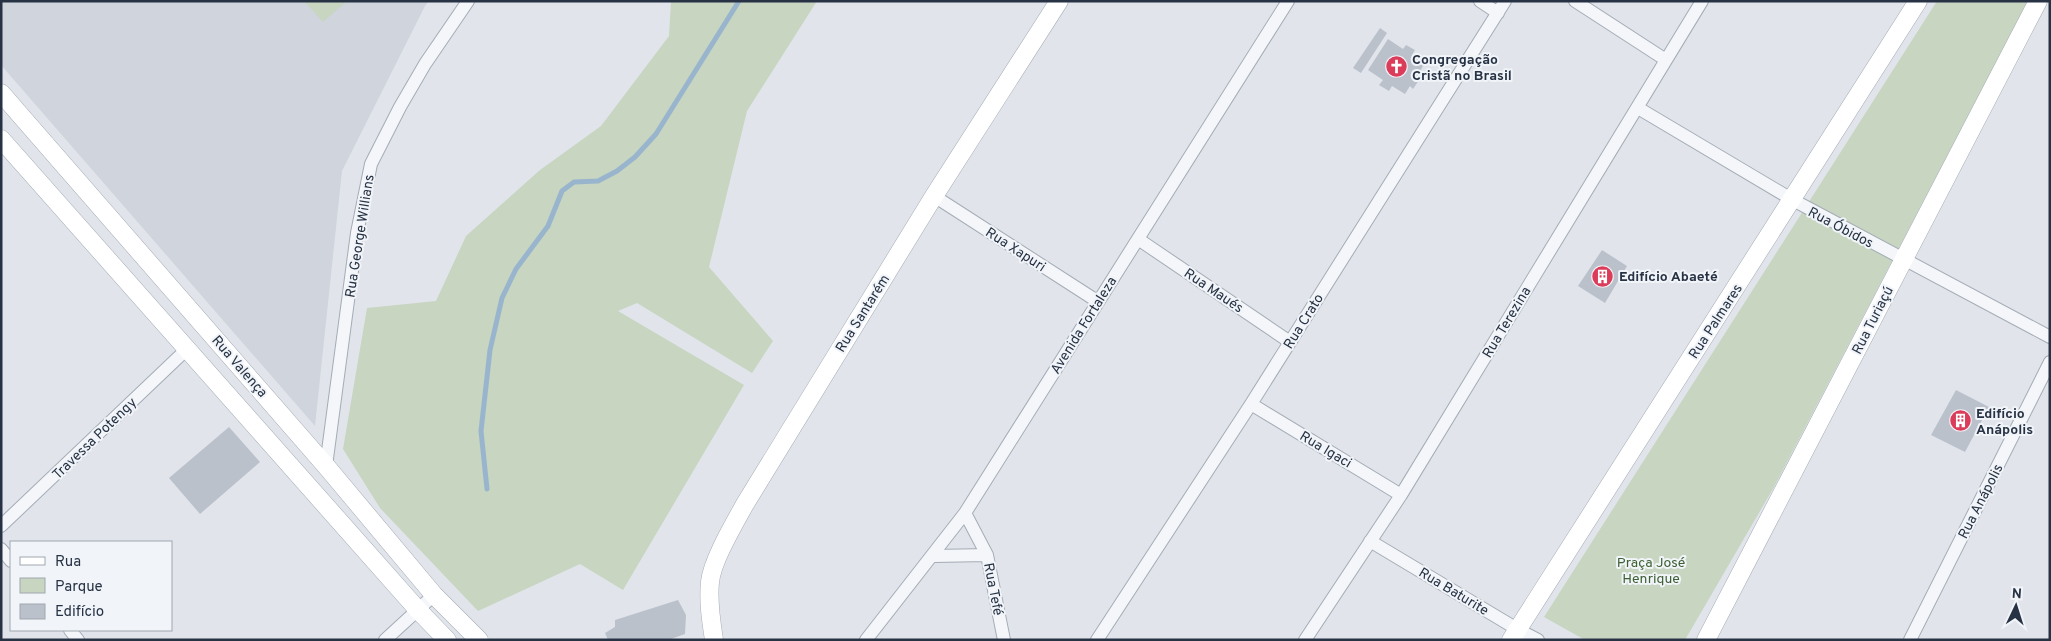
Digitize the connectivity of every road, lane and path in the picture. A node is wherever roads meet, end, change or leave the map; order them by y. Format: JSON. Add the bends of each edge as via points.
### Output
{"nodes":[{"id":1,"x":468,"y":1,"type":"edge"},
{"id":2,"x":1059,"y":1,"type":"edge"},
{"id":3,"x":1288,"y":1,"type":"edge"},
{"id":4,"x":1480,"y":1,"type":"edge"},
{"id":5,"x":1505,"y":1,"type":"edge"},
{"id":6,"x":1575,"y":1,"type":"edge"},
{"id":7,"x":1702,"y":1,"type":"edge"},
{"id":8,"x":1918,"y":1,"type":"edge"},
{"id":9,"x":2038,"y":1,"type":"edge"},
{"id":10,"x":1498,"y":12,"type":"junction"},
{"id":11,"x":1666,"y":60,"type":"junction"},
{"id":12,"x":1,"y":93,"type":"edge"},
{"id":13,"x":1638,"y":108,"type":"junction"},
{"id":14,"x":1,"y":139,"type":"edge"},
{"id":15,"x":934,"y":196,"type":"junction"},
{"id":16,"x":1792,"y":200,"type":"junction"},
{"id":17,"x":1138,"y":239,"type":"junction"},
{"id":18,"x":1903,"y":260,"type":"junction"},
{"id":19,"x":1097,"y":301,"type":"junction"},
{"id":20,"x":2050,"y":337,"type":"edge"},
{"id":21,"x":1290,"y":342,"type":"junction"},
{"id":22,"x":187,"y":350,"type":"junction"},
{"id":23,"x":2050,"y":362,"type":"edge"},
{"id":24,"x":1251,"y":404,"type":"junction"},
{"id":25,"x":326,"y":466,"type":"junction"},
{"id":26,"x":1401,"y":495,"type":"junction"},
{"id":27,"x":965,"y":513,"type":"junction"},
{"id":28,"x":1,"y":526,"type":"edge"},
{"id":29,"x":1370,"y":541,"type":"junction"},
{"id":30,"x":1,"y":549,"type":"edge"},
{"id":31,"x":988,"y":554,"type":"junction"},
{"id":32,"x":934,"y":556,"type":"junction"},
{"id":33,"x":10,"y":560,"type":"edge"},
{"id":34,"x":434,"y":595,"type":"junction"},
{"id":35,"x":418,"y":610,"type":"junction"},
{"id":36,"x":1514,"y":634,"type":"edge"},
{"id":37,"x":385,"y":640,"type":"edge"},
{"id":38,"x":447,"y":640,"type":"edge"},
{"id":39,"x":479,"y":640,"type":"edge"},
{"id":40,"x":714,"y":640,"type":"edge"},
{"id":41,"x":866,"y":640,"type":"edge"},
{"id":42,"x":1004,"y":640,"type":"edge"},
{"id":43,"x":1097,"y":640,"type":"edge"},
{"id":44,"x":1306,"y":640,"type":"edge"},
{"id":45,"x":1538,"y":640,"type":"edge"},
{"id":46,"x":1706,"y":640,"type":"edge"},
{"id":47,"x":1910,"y":640,"type":"edge"}],
"edges":[{"from":1,"to":25,"type":"street","name":"Rua George Willians","via":[[425,64],[371,164],[357,233]]},
{"from":2,"to":15,"type":"street","name":"Rua Santarém"},
{"from":3,"to":17,"type":"street","name":"Avenida Fortaleza"},
{"from":4,"to":10,"type":"street"},
{"from":5,"to":10,"type":"street","name":"Rua Crato"},
{"from":6,"to":11,"type":"street"},
{"from":7,"to":11,"type":"street","name":"Rua Terezina"},
{"from":8,"to":16,"type":"street","name":"Rua Palmares"},
{"from":9,"to":18,"type":"street","name":"Rua Turiaçú"},
{"from":10,"to":21,"type":"street","name":"Rua Crato"},
{"from":11,"to":13,"type":"street","name":"Rua Terezina"},
{"from":12,"to":25,"type":"street","name":"Rua Valença"},
{"from":13,"to":16,"type":"street","name":"Rua Óbidos"},
{"from":13,"to":26,"type":"street","name":"Rua Terezina"},
{"from":14,"to":22,"type":"street","name":"Rua Valença"},
{"from":15,"to":19,"type":"street","name":"Rua Xapuri"},
{"from":15,"to":40,"type":"street","name":"Rua Santarém","via":[[744,504],[724,543],[710,580]]},
{"from":16,"to":18,"type":"street","name":"Rua Óbidos"},
{"from":16,"to":36,"type":"street","name":"Rua Palmares"},
{"from":17,"to":19,"type":"street","name":"Avenida Fortaleza"},
{"from":17,"to":21,"type":"street","name":"Rua Maués"},
{"from":18,"to":20,"type":"street","name":"Rua Óbidos"},
{"from":18,"to":46,"type":"street","name":"Rua Turiaçú"},
{"from":19,"to":27,"type":"street","name":"Avenida Fortaleza"},
{"from":21,"to":24,"type":"street","name":"Rua Crato"},
{"from":22,"to":28,"type":"street","name":"Travessa Potengy"},
{"from":22,"to":35,"type":"street","name":"Rua Valença"},
{"from":23,"to":47,"type":"street","name":"Rua Anápolis"},
{"from":24,"to":26,"type":"street","name":"Rua Igaci"},
{"from":24,"to":43,"type":"street","name":"Rua Crato"},
{"from":25,"to":34,"type":"street","name":"Rua Valença"},
{"from":26,"to":29,"type":"street","name":"Rua Terezina"},
{"from":27,"to":31,"type":"street","name":"Rua Tefé"},
{"from":27,"to":32,"type":"street","name":"Avenida Fortaleza"},
{"from":29,"to":36,"type":"street","name":"Rua Baturite"},
{"from":29,"to":44,"type":"street","name":"Rua Terezina"},
{"from":30,"to":33,"type":"street"},
{"from":31,"to":32,"type":"street"},
{"from":31,"to":42,"type":"street","name":"Rua Tefé"},
{"from":32,"to":41,"type":"street","name":"Avenida Fortaleza"},
{"from":34,"to":35,"type":"street"},
{"from":34,"to":39,"type":"street","name":"Rua Valença"},
{"from":35,"to":37,"type":"street"},
{"from":35,"to":38,"type":"street","name":"Rua Valença"},
{"from":36,"to":45,"type":"street","name":"Rua Baturite"}]}
